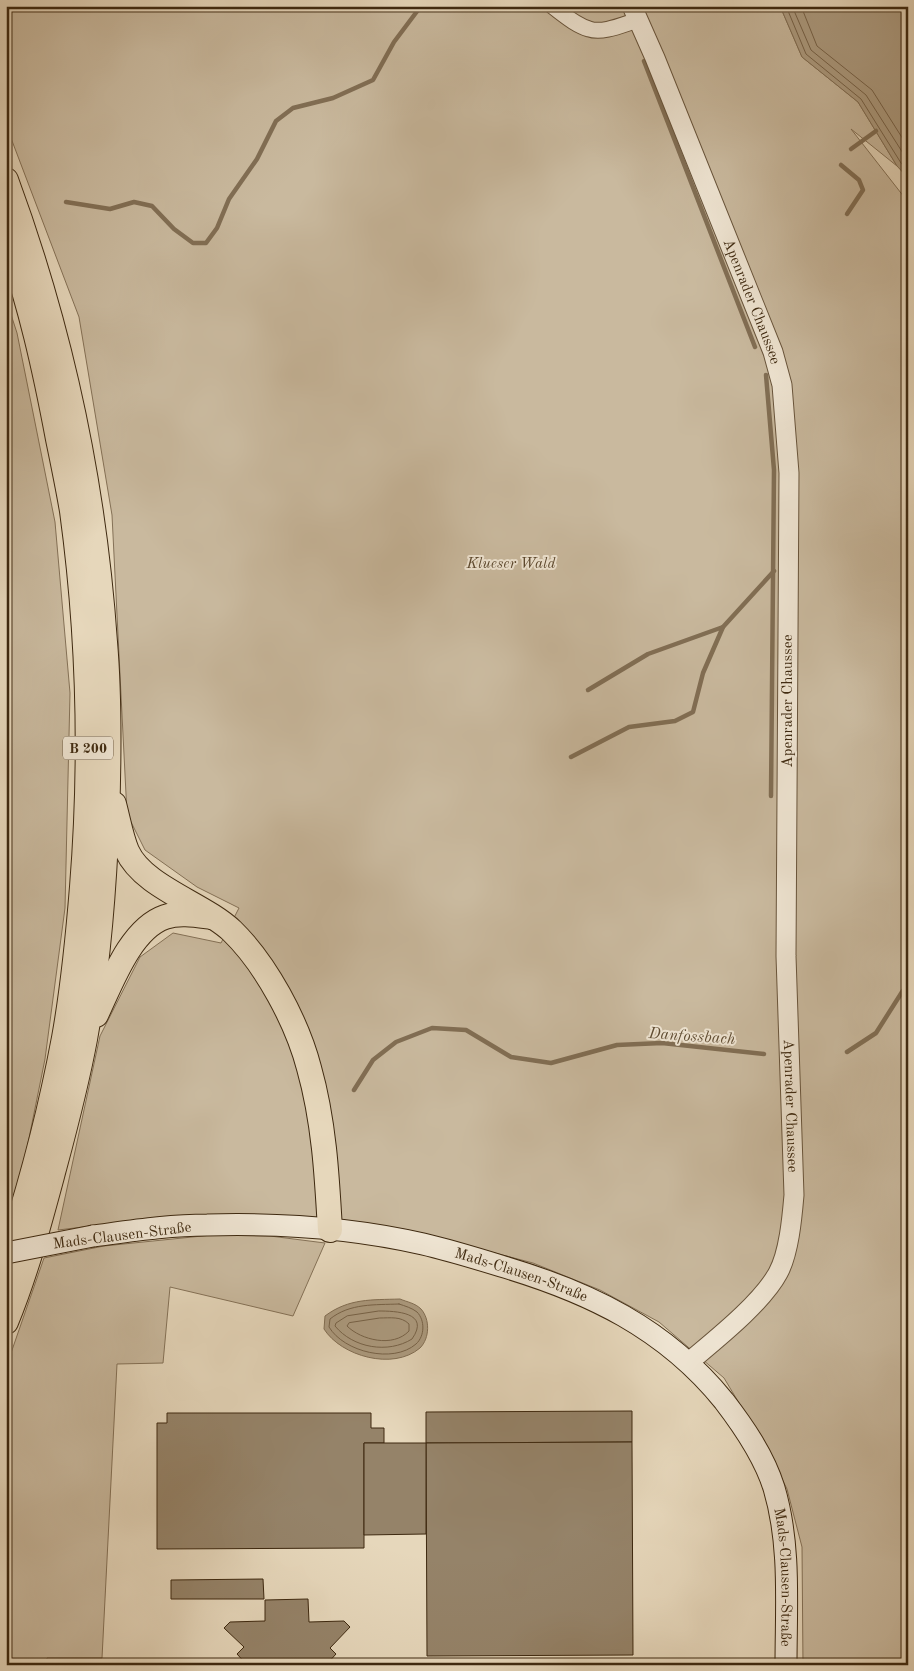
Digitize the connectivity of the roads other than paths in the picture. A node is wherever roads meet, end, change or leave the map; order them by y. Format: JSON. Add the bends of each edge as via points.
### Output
{"nodes":[{"id":1,"x":552,"y":6,"type":"edge"},
{"id":2,"x":637,"y":18,"type":"edge"},
{"id":3,"x":6,"y":180,"type":"edge"},
{"id":4,"x":6,"y":236,"type":"edge"},
{"id":5,"x":108,"y":783,"type":"junction"},
{"id":6,"x":214,"y":918,"type":"junction"},
{"id":7,"x":85,"y":1039,"type":"junction"},
{"id":8,"x":330,"y":1230,"type":"junction"},
{"id":9,"x":6,"y":1253,"type":"edge"},
{"id":10,"x":6,"y":1261,"type":"edge"},
{"id":11,"x":6,"y":1322,"type":"edge"},
{"id":12,"x":689,"y":1362,"type":"junction"},
{"id":13,"x":786,"y":1665,"type":"edge"}],
"edges":[{"from":1,"to":2,"type":"street","via":[[590,30],[606,29]]},
{"from":2,"to":12,"type":"street","name":"Apenrader Chaussee","via":[[773,352],[782,385],[789,473],[786,956],[794,1195],[790,1233],[779,1272],[758,1300]]},
{"from":3,"to":5,"type":"highway","number":"B 200","via":[[56,332],[91,508],[106,643]]},
{"from":4,"to":10,"type":"highway","number":"B 200","via":[[37,337],[72,510],[85,644],[88,724],[85,849],[64,1038],[44,1131]]},
{"from":5,"to":6,"type":"highway","via":[[127,851],[138,867]]},
{"from":5,"to":7,"type":"highway","number":"B 200","via":[[100,921]]},
{"from":6,"to":7,"type":"highway","via":[[187,914],[165,917],[134,940]]},
{"from":6,"to":8,"type":"highway","via":[[247,947],[273,985],[309,1068],[327,1169]]},
{"from":7,"to":11,"type":"highway","number":"B 200","via":[[41,1217]]},
{"from":8,"to":9,"type":"main road","name":"Mads-Clausen-Straße","bridge":true,"via":[[256,1225],[156,1228],[92,1236]]},
{"from":8,"to":12,"type":"main road","name":"Mads-Clausen-Straße","via":[[422,1244],[532,1275],[587,1296],[635,1321]]},
{"from":12,"to":13,"type":"main road","name":"Mads-Clausen-Straße","via":[[737,1418],[758,1451],[774,1487],[783,1529],[786,1568]]}]}
